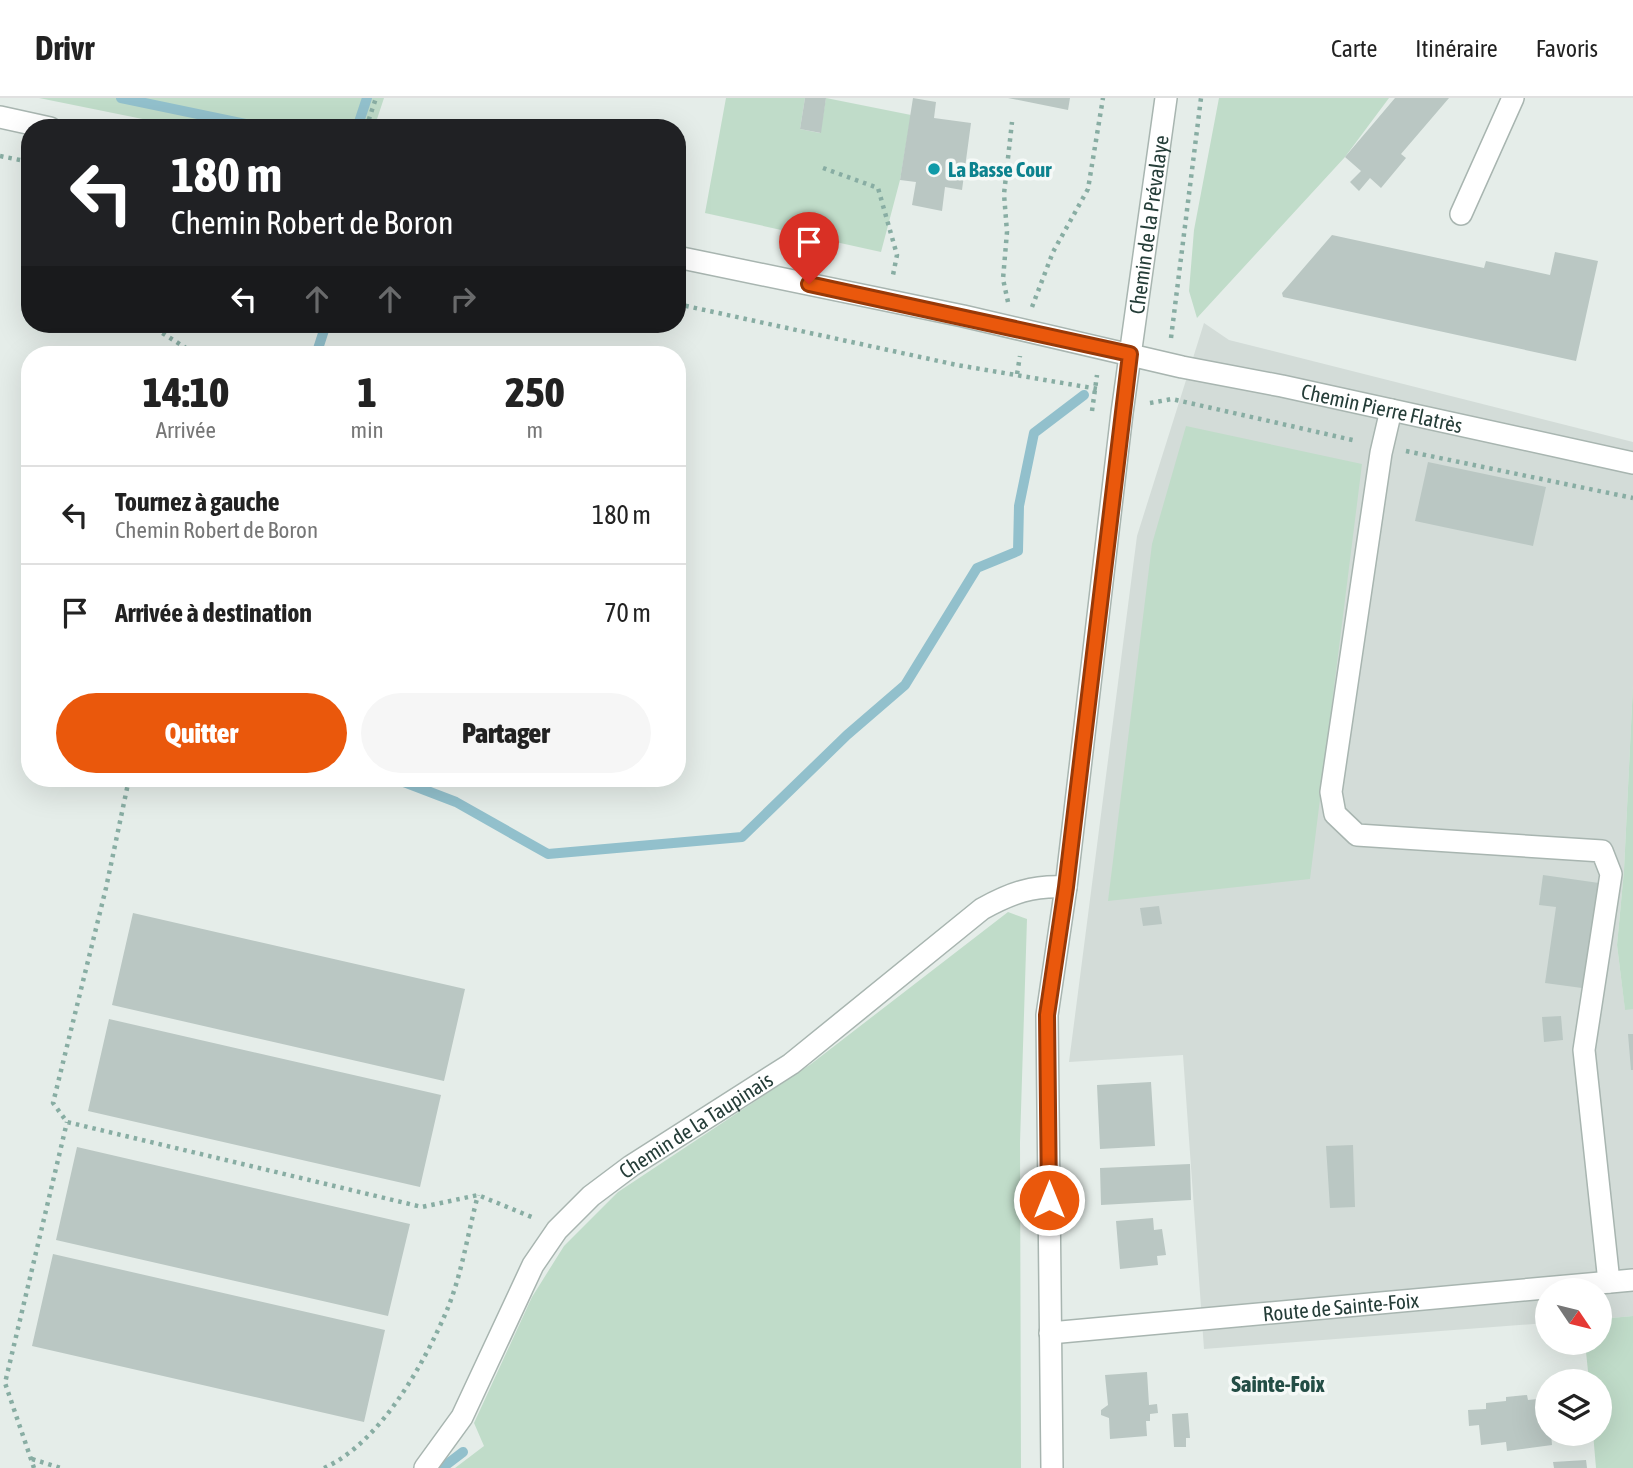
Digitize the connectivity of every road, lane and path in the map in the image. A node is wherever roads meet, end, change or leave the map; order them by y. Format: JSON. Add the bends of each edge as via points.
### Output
{"nodes":[{"id":1,"x":376,"y":98,"type":"edge"},
{"id":2,"x":1103,"y":98,"type":"edge"},
{"id":3,"x":1166,"y":98,"type":"edge"},
{"id":4,"x":1201,"y":98,"type":"edge"},
{"id":5,"x":1513,"y":98,"type":"edge"},
{"id":6,"x":0,"y":117,"type":"edge"},
{"id":7,"x":369,"y":119,"type":"edge"},
{"id":8,"x":21,"y":122,"type":"edge"},
{"id":9,"x":1012,"y":122,"type":"dead end"},
{"id":10,"x":0,"y":156,"type":"edge"},
{"id":11,"x":21,"y":160,"type":"edge"},
{"id":12,"x":823,"y":168,"type":"dead end"},
{"id":13,"x":1461,"y":214,"type":"dead end"},
{"id":14,"x":686,"y":259,"type":"edge"},
{"id":15,"x":889,"y":300,"type":"junction"},
{"id":16,"x":686,"y":305,"type":"edge"},
{"id":17,"x":1032,"y":306,"type":"dead end"},
{"id":18,"x":1013,"y":327,"type":"junction"},
{"id":19,"x":162,"y":333,"type":"edge"},
{"id":20,"x":183,"y":346,"type":"edge"},
{"id":21,"x":1130,"y":354,"type":"junction"},
{"id":22,"x":1168,"y":363,"type":"junction"},
{"id":23,"x":1125,"y":395,"type":"junction"},
{"id":24,"x":1391,"y":410,"type":"junction"},
{"id":25,"x":1633,"y":463,"type":"edge"},
{"id":26,"x":127,"y":787,"type":"edge"},
{"id":27,"x":1066,"y":887,"type":"junction"},
{"id":28,"x":67,"y":1122,"type":"junction"},
{"id":29,"x":478,"y":1195,"type":"junction"},
{"id":30,"x":557,"y":1230,"type":"junction"},
{"id":31,"x":1609,"y":1278,"type":"edge"},
{"id":32,"x":1633,"y":1280,"type":"edge"},
{"id":33,"x":1612,"y":1282,"type":"edge"},
{"id":34,"x":1535,"y":1289,"type":"edge"},
{"id":35,"x":1050,"y":1333,"type":"junction"},
{"id":36,"x":32,"y":1458,"type":"junction"},
{"id":37,"x":34,"y":1468,"type":"edge"},
{"id":38,"x":61,"y":1468,"type":"edge"},
{"id":39,"x":324,"y":1468,"type":"edge"},
{"id":40,"x":425,"y":1468,"type":"edge"},
{"id":41,"x":1052,"y":1468,"type":"edge"}],
"edges":[{"from":1,"to":7,"type":"path"},
{"from":2,"to":17,"type":"path","via":[[1088,189],[1053,251]]},
{"from":3,"to":21,"type":"street","name":"Chemin de la Prévalaye"},
{"from":4,"to":22,"type":"path"},
{"from":5,"to":13,"type":"street"},
{"from":6,"to":8,"type":"street"},
{"from":9,"to":18,"type":"path","via":[[1004,194],[1003,279]]},
{"from":10,"to":11,"type":"path"},
{"from":12,"to":15,"type":"path","via":[[878,188],[897,256]]},
{"from":14,"to":15,"type":"street","name":"Chemin Pierre Flatrès"},
{"from":15,"to":18,"type":"street","name":"Chemin Pierre Flatrès"},
{"from":16,"to":23,"type":"path","via":[[957,365]]},
{"from":18,"to":21,"type":"street","name":"Chemin Pierre Flatrès"},
{"from":19,"to":20,"type":"path"},
{"from":21,"to":22,"type":"street","name":"Chemin Pierre Flatrès"},
{"from":21,"to":23,"type":"street"},
{"from":22,"to":24,"type":"street","name":"Chemin Pierre Flatrès"},
{"from":23,"to":27,"type":"street"},
{"from":24,"to":25,"type":"street","name":"Chemin Pierre Flatrès"},
{"from":24,"to":31,"type":"street","via":[[1332,792],[1335,814],[1357,835],[1602,850],[1611,874],[1584,1050]]},
{"from":26,"to":28,"type":"path","via":[[53,1103]]},
{"from":27,"to":30,"type":"street","name":"Chemin de la Taupinais","via":[[1039,886],[1012,893],[982,909],[791,1064],[631,1166]]},
{"from":27,"to":35,"type":"street","via":[[1047,1015]]},
{"from":28,"to":29,"type":"path","via":[[422,1207]]},
{"from":28,"to":36,"type":"path","via":[[5,1383]]},
{"from":29,"to":30,"type":"path"},
{"from":29,"to":39,"type":"path","via":[[447,1309],[401,1398],[345,1459]]},
{"from":30,"to":40,"type":"street","name":"Chemin de la Taupinais","via":[[527,1277],[463,1417]]},
{"from":32,"to":33,"type":"street","name":"Route de Sainte-Foix"},
{"from":34,"to":35,"type":"street","name":"Route de Sainte-Foix"},
{"from":35,"to":41,"type":"street"},
{"from":36,"to":37,"type":"path"},
{"from":36,"to":38,"type":"path"}]}
